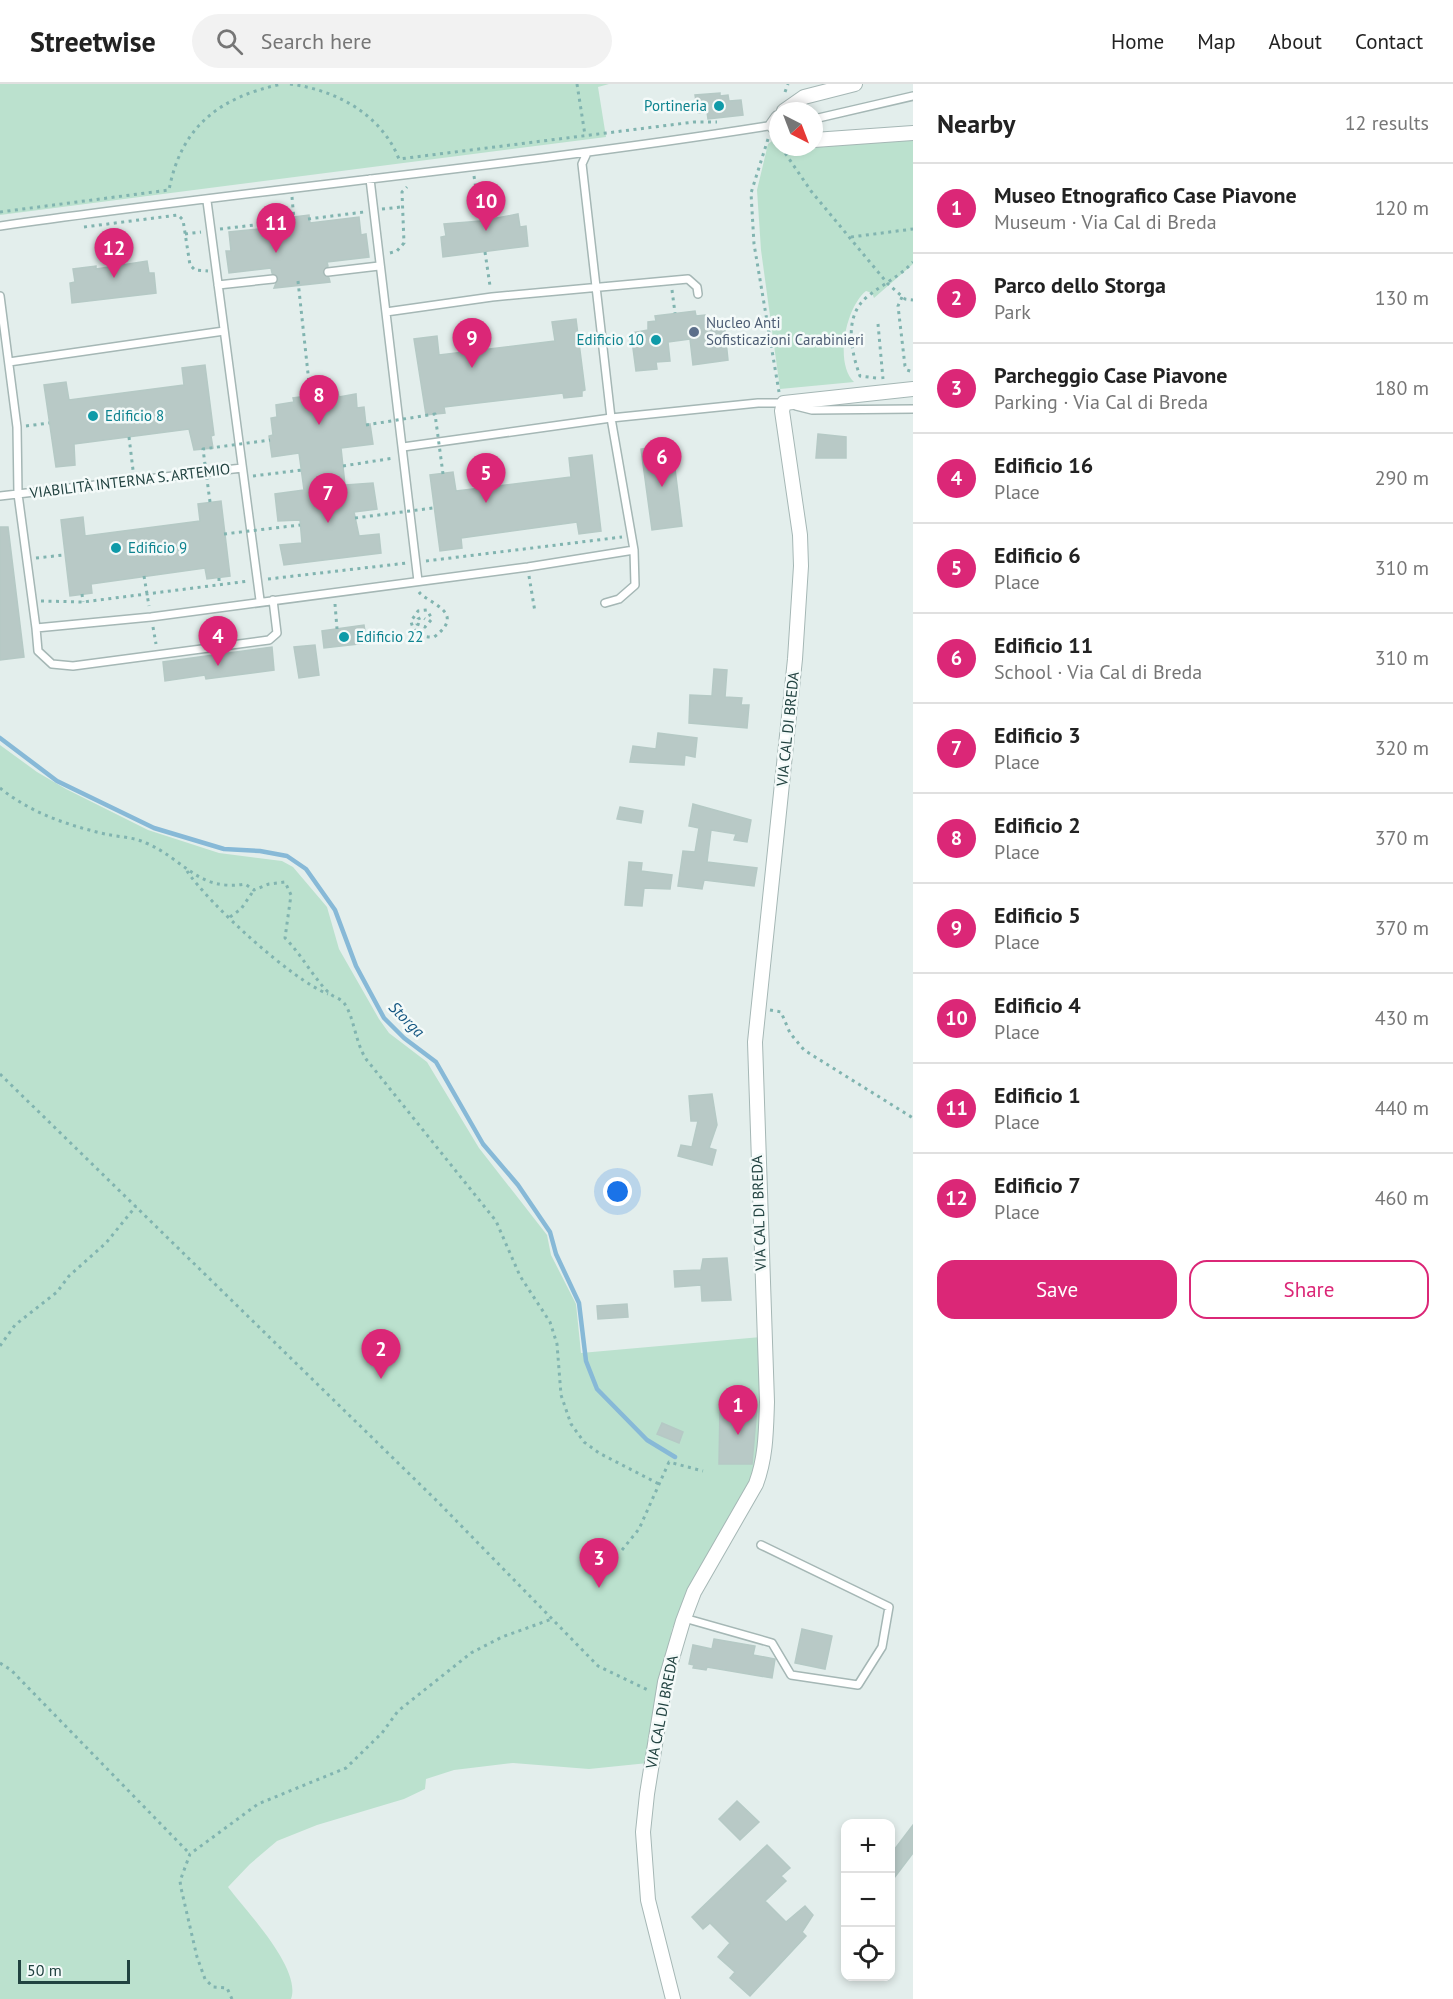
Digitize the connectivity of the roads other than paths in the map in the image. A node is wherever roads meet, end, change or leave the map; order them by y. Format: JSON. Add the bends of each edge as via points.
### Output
{"nodes":[{"id":1,"x":855,"y":84,"type":"edge"},
{"id":2,"x":913,"y":96,"type":"edge"},
{"id":3,"x":797,"y":102,"type":"edge"},
{"id":4,"x":823,"y":117,"type":"edge"},
{"id":5,"x":769,"y":125,"type":"edge"},
{"id":6,"x":913,"y":134,"type":"edge"},
{"id":7,"x":823,"y":139,"type":"edge"},
{"id":8,"x":587,"y":153,"type":"junction"},
{"id":9,"x":370,"y":179,"type":"junction"},
{"id":10,"x":207,"y":201,"type":"junction"},
{"id":11,"x":0,"y":226,"type":"edge"},
{"id":12,"x":380,"y":268,"type":"junction"},
{"id":13,"x":328,"y":272,"type":"dead end"},
{"id":14,"x":273,"y":279,"type":"dead end"},
{"id":15,"x":596,"y":286,"type":"junction"},
{"id":16,"x":219,"y":288,"type":"junction"},
{"id":17,"x":698,"y":294,"type":"dead end"},
{"id":18,"x":0,"y":296,"type":"edge"},
{"id":19,"x":386,"y":312,"type":"junction"},
{"id":20,"x":225,"y":331,"type":"junction"},
{"id":21,"x":9,"y":362,"type":"junction"},
{"id":22,"x":913,"y":389,"type":"edge"},
{"id":23,"x":784,"y":403,"type":"junction"},
{"id":24,"x":913,"y":409,"type":"edge"},
{"id":25,"x":611,"y":418,"type":"junction"},
{"id":26,"x":403,"y":447,"type":"junction"},
{"id":27,"x":242,"y":468,"type":"junction"},
{"id":28,"x":18,"y":494,"type":"junction"},
{"id":29,"x":0,"y":496,"type":"edge"},
{"id":30,"x":634,"y":550,"type":"junction"},
{"id":31,"x":418,"y":581,"type":"junction"},
{"id":32,"x":260,"y":600,"type":"junction"},
{"id":33,"x":273,"y":600,"type":"junction"},
{"id":34,"x":605,"y":603,"type":"dead end"},
{"id":35,"x":36,"y":628,"type":"junction"},
{"id":36,"x":761,"y":1545,"type":"dead end"},
{"id":37,"x":684,"y":1618,"type":"junction"},
{"id":38,"x":673,"y":1999,"type":"edge"}],
"edges":[{"from":1,"to":3,"type":"street"},
{"from":2,"to":4,"type":"lane"},
{"from":5,"to":8,"type":"lane"},
{"from":6,"to":7,"type":"street"},
{"from":8,"to":9,"type":"lane"},
{"from":8,"to":15,"type":"lane","via":[[582,164]]},
{"from":9,"to":10,"type":"lane"},
{"from":9,"to":12,"type":"lane"},
{"from":10,"to":11,"type":"lane"},
{"from":10,"to":16,"type":"lane","name":"VIABILITÀ INTERNA S. ARTEMIO"},
{"from":12,"to":13,"type":"lane"},
{"from":12,"to":19,"type":"lane"},
{"from":14,"to":16,"type":"lane"},
{"from":15,"to":17,"type":"lane","via":[[688,279],[697,287]]},
{"from":15,"to":19,"type":"lane"},
{"from":15,"to":25,"type":"lane"},
{"from":16,"to":20,"type":"lane","name":"VIABILITÀ INTERNA S. ARTEMIO"},
{"from":18,"to":21,"type":"lane","name":"VIABILITÀ INTERNA S. ARTEMIO"},
{"from":19,"to":26,"type":"lane"},
{"from":20,"to":21,"type":"lane"},
{"from":20,"to":27,"type":"lane","name":"VIABILITÀ INTERNA S. ARTEMIO"},
{"from":21,"to":28,"type":"lane","name":"VIABILITÀ INTERNA S. ARTEMIO","via":[[17,426]]},
{"from":22,"to":23,"type":"street"},
{"from":23,"to":24,"type":"lane","via":[[812,410]]},
{"from":23,"to":25,"type":"lane"},
{"from":23,"to":37,"type":"street","name":"VIA CAL DI BREDA","via":[[800,535],[801,577],[755,1079],[766,1443],[756,1484],[694,1592]]},
{"from":25,"to":26,"type":"lane"},
{"from":25,"to":30,"type":"lane"},
{"from":26,"to":31,"type":"lane"},
{"from":27,"to":28,"type":"lane","name":"VIABILITÀ INTERNA S. ARTEMIO"},
{"from":27,"to":32,"type":"lane","name":"VIABILITÀ INTERNA S. ARTEMIO"},
{"from":28,"to":29,"type":"lane","name":"VIABILITÀ INTERNA S. ARTEMIO"},
{"from":28,"to":35,"type":"lane","name":"VIABILITÀ INTERNA S. ARTEMIO"},
{"from":30,"to":31,"type":"lane"},
{"from":30,"to":34,"type":"lane","via":[[634,585],[619,599]]},
{"from":31,"to":33,"type":"lane"},
{"from":32,"to":33,"type":"lane"},
{"from":32,"to":35,"type":"lane","via":[[151,617]]},
{"from":33,"to":35,"type":"lane","name":"VIABILITÀ INTERNA S. ARTEMIO","via":[[278,633],[269,640],[73,666],[52,664],[38,651]]},
{"from":36,"to":37,"type":"lane","via":[[889,1607],[882,1647],[858,1685],[791,1675],[772,1643]]},
{"from":37,"to":38,"type":"street","name":"VIA CAL DI BREDA","via":[[663,1696],[647,1794],[644,1851],[648,1900]]}]}
